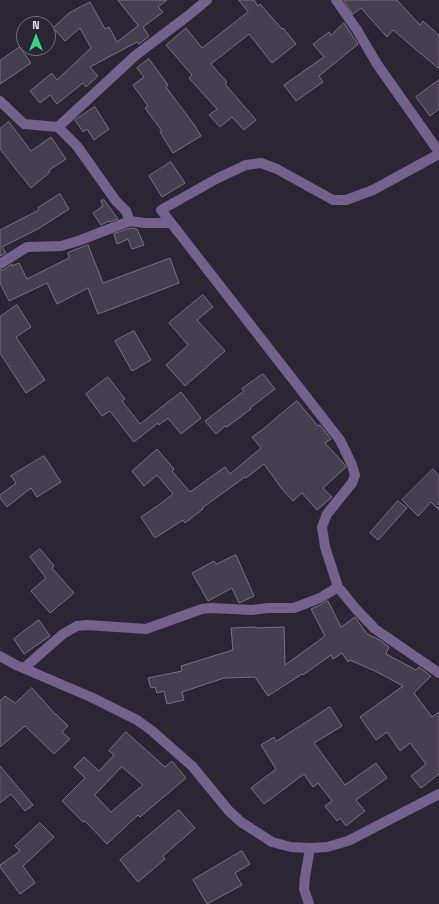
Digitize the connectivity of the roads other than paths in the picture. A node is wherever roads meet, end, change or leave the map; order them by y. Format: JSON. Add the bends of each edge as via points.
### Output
{"nodes":[{"id":1,"x":207,"y":0,"type":"edge"},
{"id":2,"x":336,"y":0,"type":"edge"},
{"id":3,"x":0,"y":101,"type":"edge"},
{"id":4,"x":58,"y":128,"type":"junction"},
{"id":5,"x":439,"y":153,"type":"edge"},
{"id":6,"x":130,"y":221,"type":"junction"},
{"id":7,"x":171,"y":222,"type":"junction"},
{"id":8,"x":0,"y":264,"type":"edge"},
{"id":9,"x":338,"y":587,"type":"junction"},
{"id":10,"x":0,"y":656,"type":"edge"},
{"id":11,"x":24,"y":668,"type":"junction"},
{"id":12,"x":439,"y":673,"type":"edge"},
{"id":13,"x":439,"y":794,"type":"edge"},
{"id":14,"x":310,"y":848,"type":"junction"},
{"id":15,"x":308,"y":904,"type":"edge"}],
"edges":[{"from":1,"to":4,"type":"street","via":[[136,55]]},
{"from":2,"to":5,"type":"street"},
{"from":3,"to":4,"type":"street","via":[[24,124]]},
{"from":4,"to":6,"type":"street","via":[[78,146],[116,201],[126,211]]},
{"from":5,"to":7,"type":"street","via":[[373,190],[346,200],[333,200],[261,163],[246,164],[161,210]]},
{"from":6,"to":7,"type":"street"},
{"from":6,"to":8,"type":"street","via":[[61,246],[28,247]]},
{"from":7,"to":9,"type":"street","via":[[340,440],[352,465],[355,475],[352,483],[327,514],[322,526],[325,547]]},
{"from":9,"to":11,"type":"street","via":[[320,598],[294,608],[202,609],[146,629],[77,626],[63,634]]},
{"from":9,"to":12,"type":"street","via":[[375,630]]},
{"from":10,"to":11,"type":"street"},
{"from":11,"to":14,"type":"street","via":[[94,698],[137,720],[192,766],[241,822],[272,842]]},
{"from":13,"to":14,"type":"street","via":[[348,841],[327,847]]},
{"from":14,"to":15,"type":"street","via":[[304,889]]}]}
